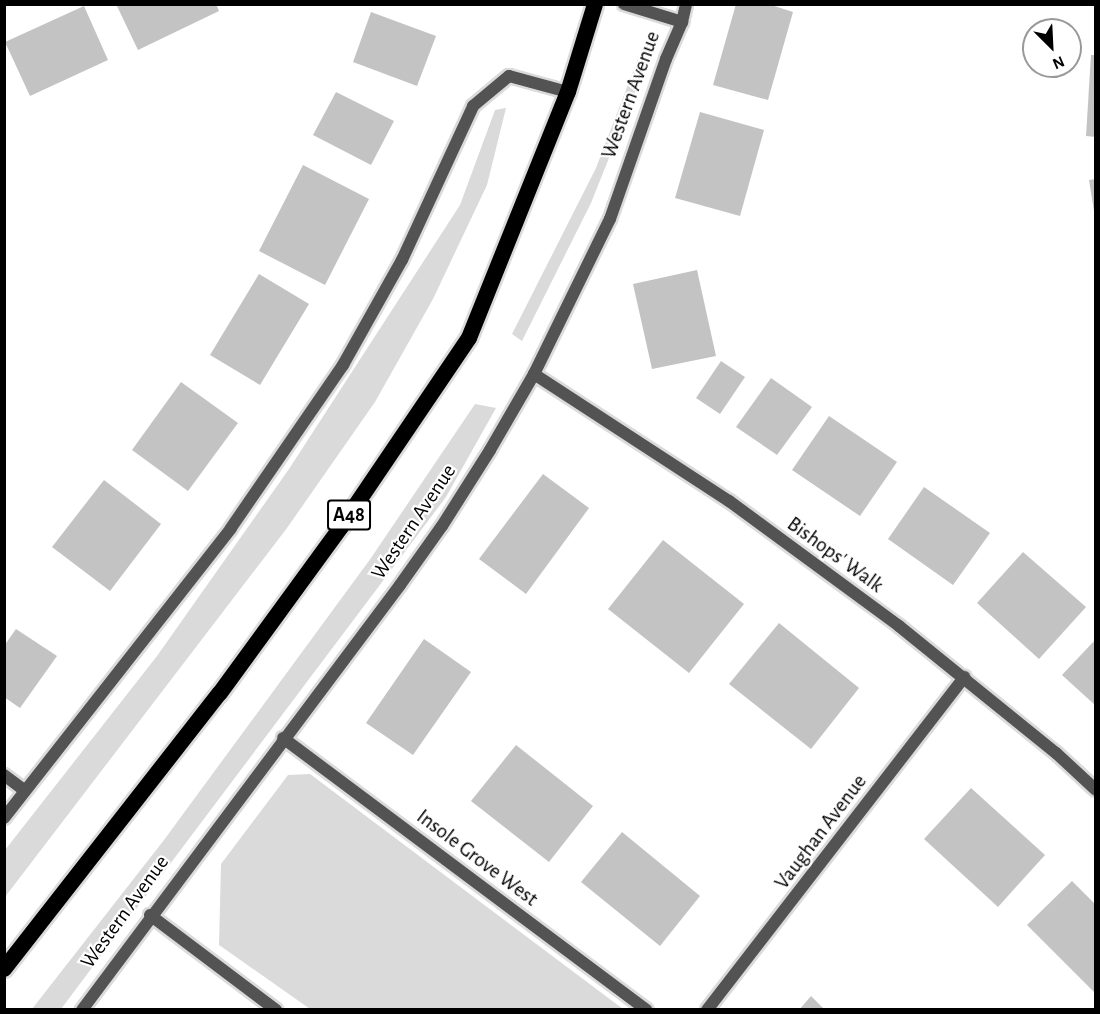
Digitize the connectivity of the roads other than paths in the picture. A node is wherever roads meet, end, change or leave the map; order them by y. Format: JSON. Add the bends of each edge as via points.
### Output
{"nodes":[{"id":1,"x":595,"y":4,"type":"edge"},
{"id":2,"x":624,"y":4,"type":"edge"},
{"id":3,"x":686,"y":4,"type":"edge"},
{"id":4,"x":682,"y":21,"type":"junction"},
{"id":5,"x":568,"y":92,"type":"junction"},
{"id":6,"x":534,"y":374,"type":"junction"},
{"id":7,"x":964,"y":677,"type":"junction"},
{"id":8,"x":283,"y":738,"type":"junction"},
{"id":9,"x":4,"y":775,"type":"edge"},
{"id":10,"x":1095,"y":790,"type":"edge"},
{"id":11,"x":25,"y":791,"type":"junction"},
{"id":12,"x":4,"y":818,"type":"edge"},
{"id":13,"x":150,"y":915,"type":"junction"},
{"id":14,"x":4,"y":969,"type":"edge"},
{"id":15,"x":82,"y":1010,"type":"edge"},
{"id":16,"x":276,"y":1010,"type":"edge"},
{"id":17,"x":647,"y":1010,"type":"edge"},
{"id":18,"x":707,"y":1010,"type":"edge"}],
"edges":[{"from":1,"to":5,"type":"highway","number":"A48"},
{"from":2,"to":4,"type":"street"},
{"from":3,"to":4,"type":"street","name":"Western Avenue"},
{"from":4,"to":6,"type":"street","name":"Western Avenue","via":[[610,219]]},
{"from":5,"to":11,"type":"street","via":[[509,76],[473,106],[402,260],[343,365],[231,528]]},
{"from":5,"to":14,"type":"highway","number":"A48","via":[[469,338],[341,527],[220,693]]},
{"from":6,"to":7,"type":"street","name":"Bishops' Walk","via":[[729,501]]},
{"from":6,"to":8,"type":"street","name":"Western Avenue","via":[[442,526]]},
{"from":7,"to":10,"type":"street","name":"Bishops' Walk"},
{"from":7,"to":18,"type":"street","name":"Vaughan Avenue"},
{"from":8,"to":13,"type":"street","name":"Western Avenue"},
{"from":8,"to":17,"type":"street","name":"Insole Grove West"},
{"from":9,"to":11,"type":"street"},
{"from":11,"to":12,"type":"street"},
{"from":13,"to":15,"type":"street","name":"Western Avenue"},
{"from":13,"to":16,"type":"street"}]}
